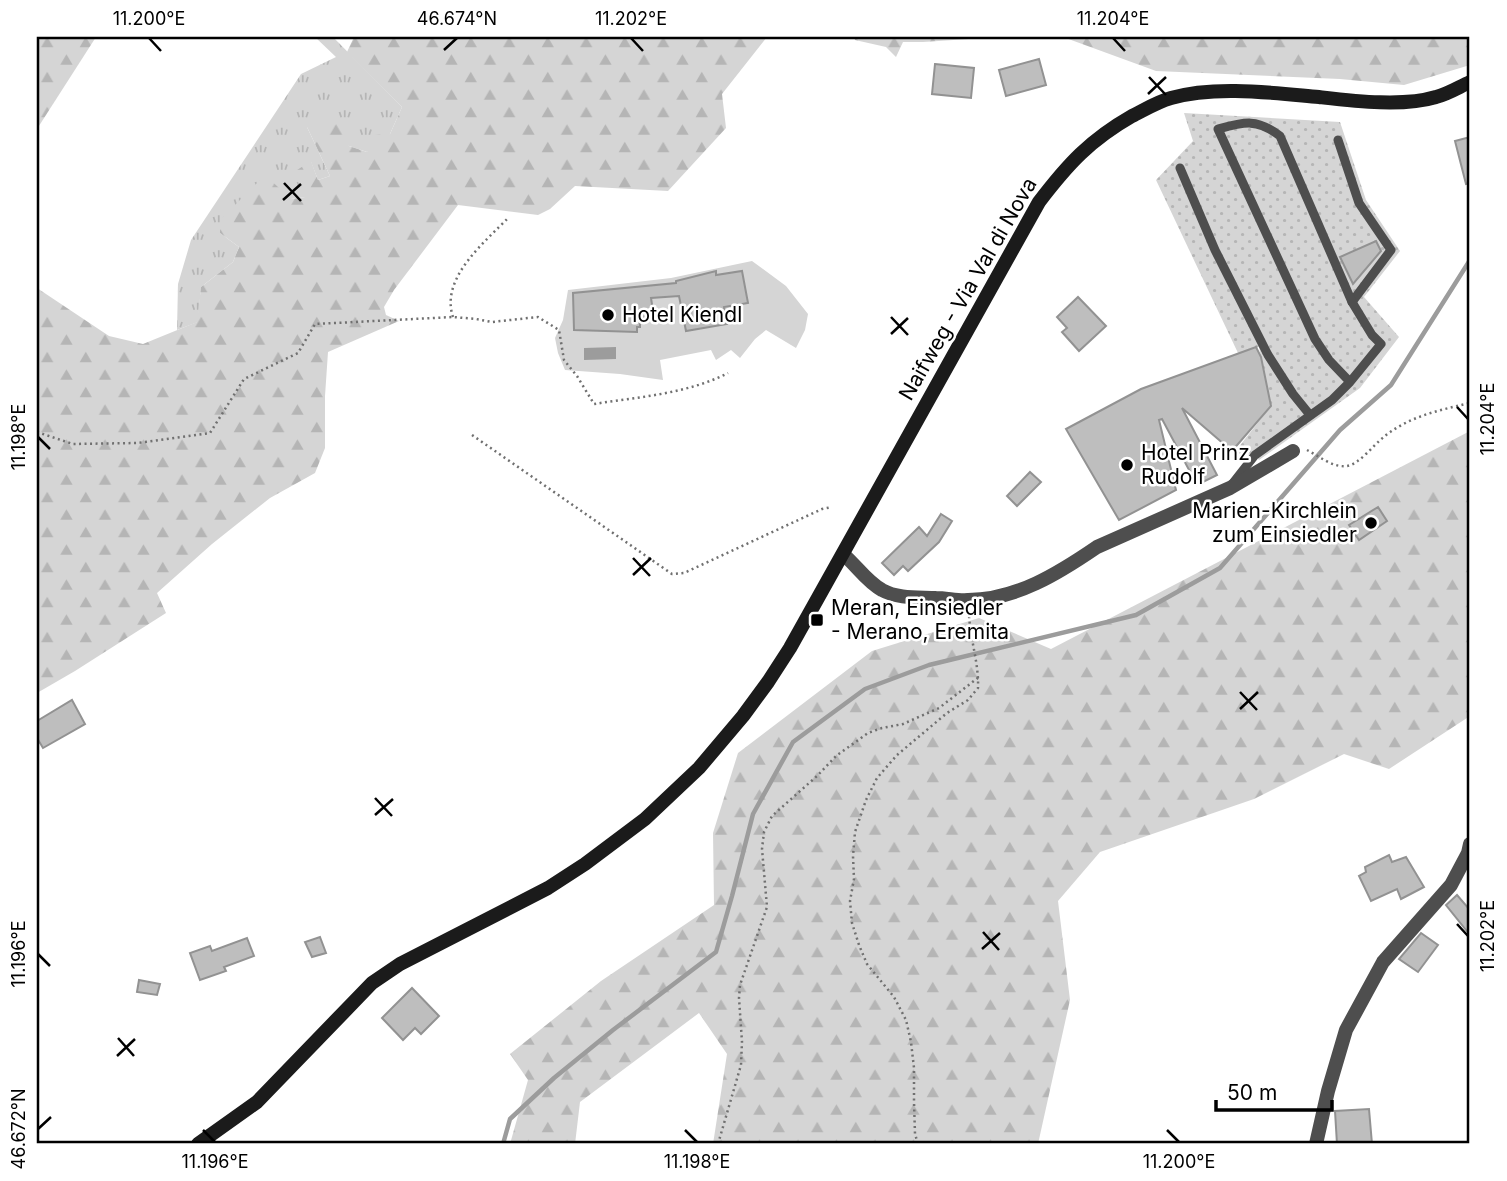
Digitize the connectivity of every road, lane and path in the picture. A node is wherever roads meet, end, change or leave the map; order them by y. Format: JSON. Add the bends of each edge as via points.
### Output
{"nodes":[{"id":1,"x":1470,"y":82,"type":"edge"},
{"id":2,"x":1338,"y":140,"type":"dead end"},
{"id":3,"x":1180,"y":168,"type":"dead end"},
{"id":4,"x":509,"y":217,"type":"dead end"},
{"id":5,"x":1352,"y":302,"type":"junction"},
{"id":6,"x":453,"y":317,"type":"junction"},
{"id":7,"x":728,"y":373,"type":"dead end"},
{"id":8,"x":1350,"y":382,"type":"junction"},
{"id":9,"x":1470,"y":402,"type":"edge"},
{"id":10,"x":1310,"y":415,"type":"junction"},
{"id":11,"x":37,"y":432,"type":"edge"},
{"id":12,"x":472,"y":435,"type":"dead end"},
{"id":13,"x":1301,"y":451,"type":"joint"},
{"id":14,"x":1230,"y":488,"type":"junction"},
{"id":15,"x":832,"y":507,"type":"dead end"},
{"id":16,"x":843,"y":554,"type":"junction"},
{"id":17,"x":969,"y":627,"type":"dead end"},
{"id":18,"x":979,"y":677,"type":"junction"},
{"id":19,"x":1470,"y":844,"type":"edge"},
{"id":20,"x":198,"y":1144,"type":"edge"},
{"id":21,"x":718,"y":1144,"type":"edge"},
{"id":22,"x":918,"y":1144,"type":"edge"},
{"id":23,"x":1316,"y":1144,"type":"edge"}],
"edges":[{"from":1,"to":16,"type":"main road","name":"Naifweg - Via Val di Nova","via":[[1436,97],[1403,103],[1257,91],[1195,94],[1170,98],[1143,110],[1092,142],[1038,202]]},
{"from":2,"to":5,"type":"lane","via":[[1359,203],[1391,250]]},
{"from":3,"to":10,"type":"lane","via":[[1214,250],[1268,355]]},
{"from":4,"to":6,"type":"path","via":[[466,261],[454,286]]},
{"from":5,"to":8,"type":"lane","via":[[1381,344]]},
{"from":5,"to":8,"type":"lane","via":[[1280,136],[1270,128],[1246,122],[1218,129],[1315,339]]},
{"from":6,"to":7,"type":"path","via":[[492,322],[538,317],[554,326],[559,330],[564,360],[594,404],[685,389]]},
{"from":6,"to":11,"type":"path","via":[[315,324],[298,353],[244,379],[210,433],[137,443],[73,444]]},
{"from":8,"to":10,"type":"lane"},
{"from":9,"to":13,"type":"path","via":[[1405,423],[1349,466]]},
{"from":10,"to":14,"type":"lane","via":[[1255,455]]},
{"from":12,"to":15,"type":"path","via":[[672,574],[684,573]]},
{"from":13,"to":14,"type":"street"},
{"from":14,"to":16,"type":"street","via":[[1097,547],[1034,585],[1003,596],[968,600],[893,594],[881,590]]},
{"from":16,"to":20,"type":"main road","name":"Naifweg - Via Val di Nova","via":[[790,648],[743,716],[699,768],[645,819],[548,888],[372,983],[257,1102]]},
{"from":17,"to":18,"type":"path"},
{"from":18,"to":21,"type":"path","via":[[939,708],[868,733],[836,756],[772,816],[762,849],[767,907],[740,985],[741,1065]]},
{"from":18,"to":22,"type":"path","via":[[978,688],[968,700],[897,755],[877,778],[855,832],[852,923],[867,964],[906,1020]]},
{"from":19,"to":23,"type":"street","via":[[1451,885],[1383,962],[1346,1030]]}]}
